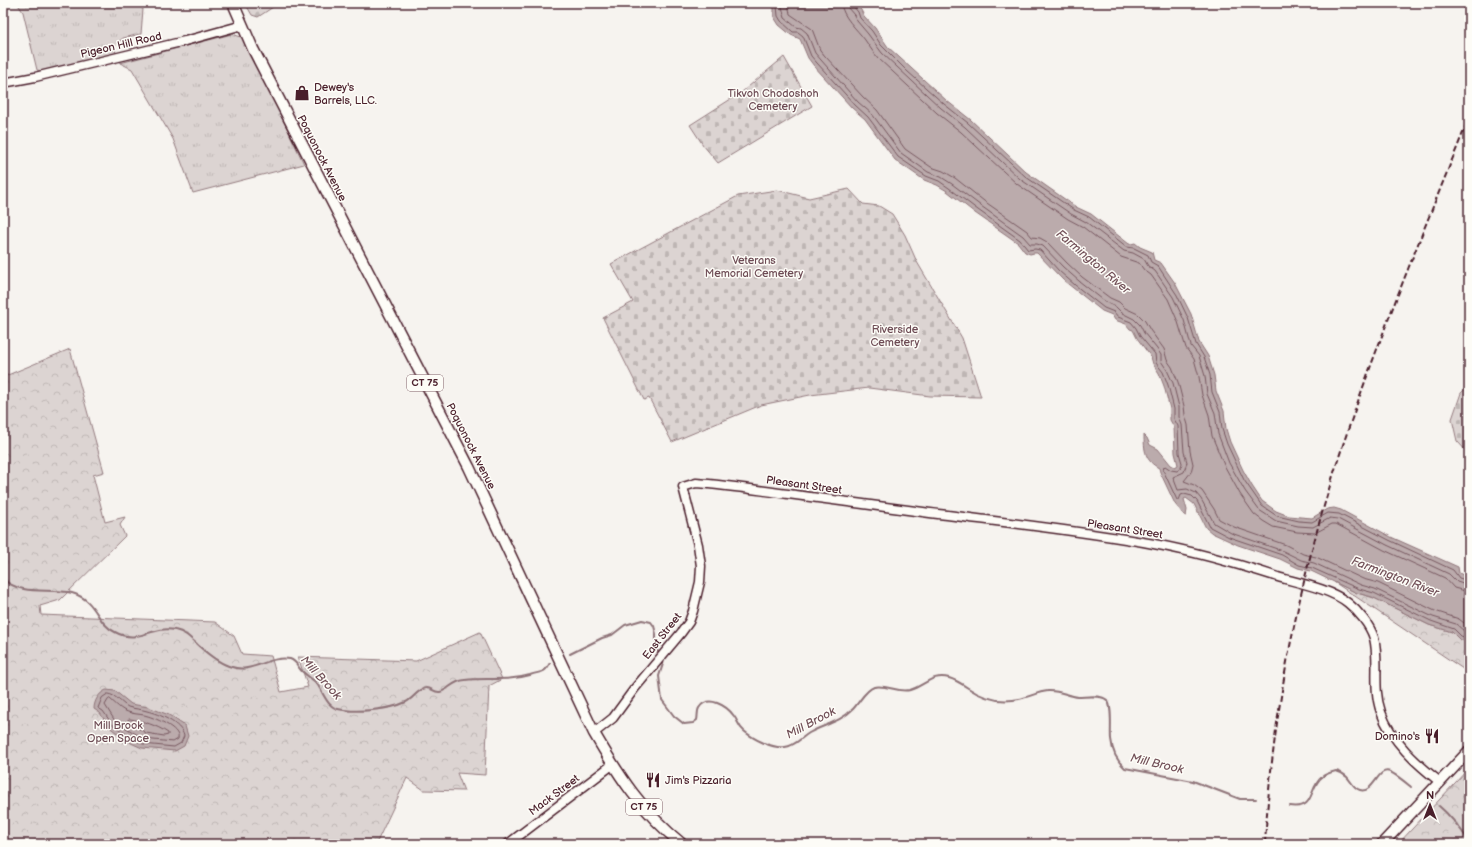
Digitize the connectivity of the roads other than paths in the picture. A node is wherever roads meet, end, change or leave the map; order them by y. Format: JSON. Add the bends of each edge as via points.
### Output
{"nodes":[{"id":1,"x":233,"y":3,"type":"edge"},
{"id":2,"x":243,"y":25,"type":"junction"},
{"id":3,"x":3,"y":83,"type":"edge"},
{"id":4,"x":683,"y":487,"type":"joint"},
{"id":5,"x":594,"y":732,"type":"junction"},
{"id":6,"x":1469,"y":751,"type":"edge"},
{"id":7,"x":612,"y":765,"type":"junction"},
{"id":8,"x":1440,"y":782,"type":"junction"},
{"id":9,"x":508,"y":844,"type":"edge"},
{"id":10,"x":682,"y":844,"type":"edge"},
{"id":11,"x":1382,"y":844,"type":"edge"}],
"edges":[{"from":1,"to":2,"type":"main road","name":"Poquonock Avenue","number":"CT 75"},
{"from":2,"to":3,"type":"street","name":"Pigeon Hill Road","via":[[178,43]]},
{"from":2,"to":5,"type":"main road","name":"Poquonock Avenue","number":"CT 75","via":[[253,49],[469,467]]},
{"from":4,"to":5,"type":"street","name":"East Street","via":[[701,566],[693,611],[681,633],[613,718]]},
{"from":4,"to":8,"type":"street","name":"Pleasant Street","via":[[696,483],[722,485],[1155,544],[1316,588],[1344,600],[1364,620],[1373,637],[1376,692],[1383,717],[1403,748]]},
{"from":5,"to":7,"type":"main road","name":"Poquonock Avenue","number":"CT 75"},
{"from":6,"to":8,"type":"main road"},
{"from":7,"to":9,"type":"street","name":"Mack Street"},
{"from":7,"to":10,"type":"main road","name":"Poquonock Avenue","number":"CT 75","via":[[656,821]]},
{"from":8,"to":11,"type":"main road"}]}
